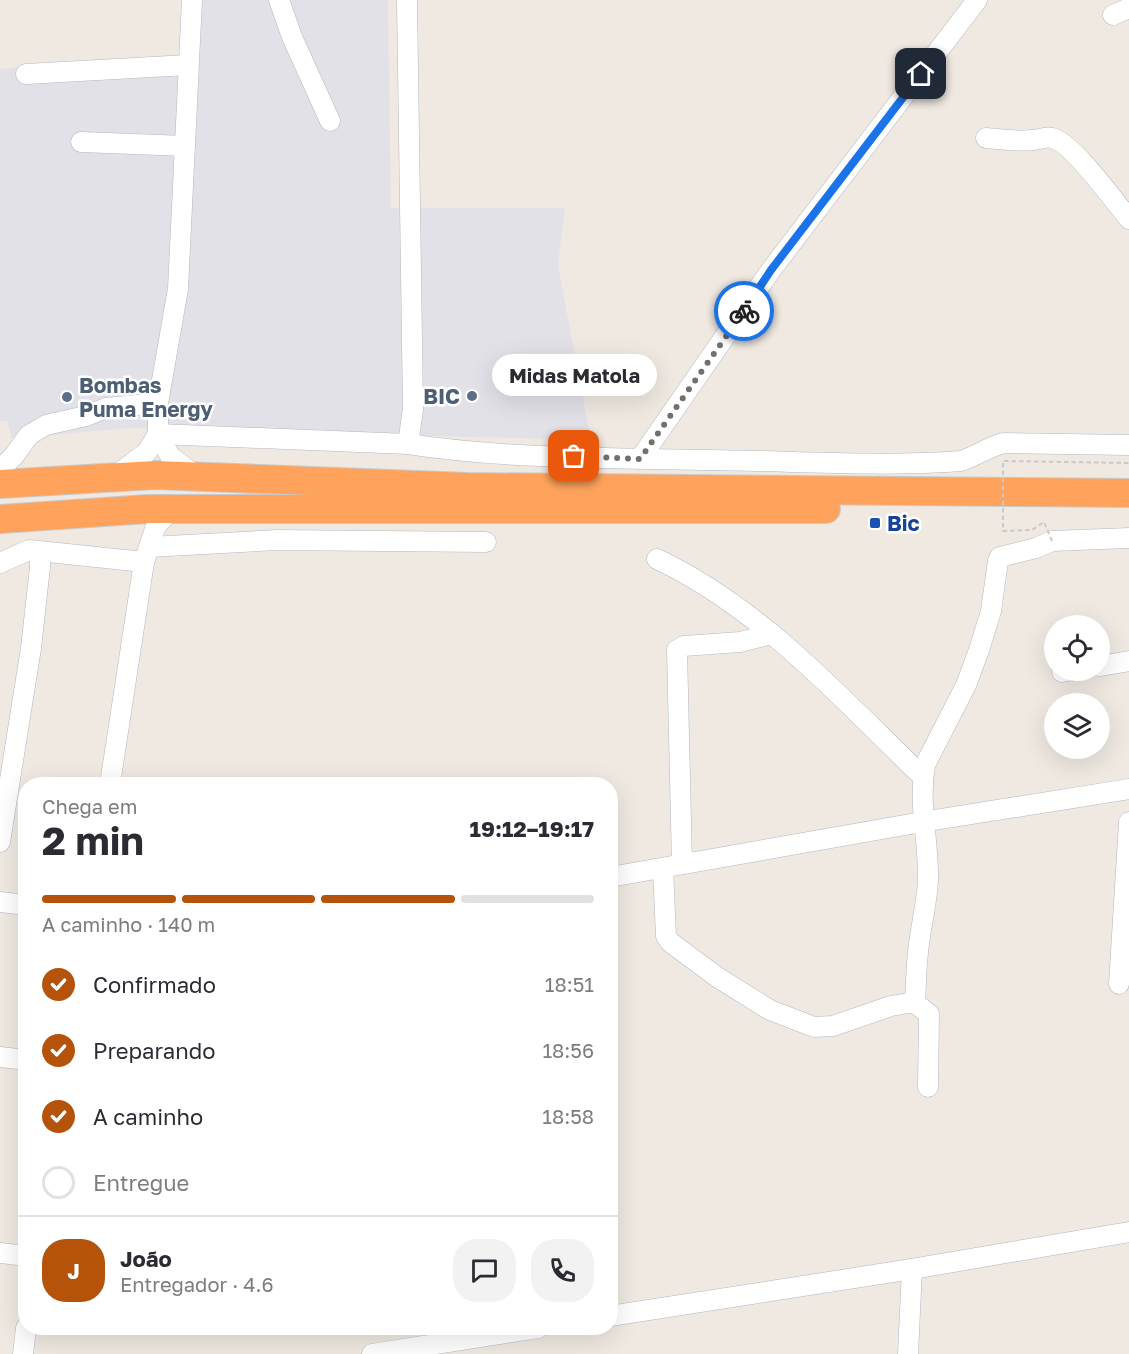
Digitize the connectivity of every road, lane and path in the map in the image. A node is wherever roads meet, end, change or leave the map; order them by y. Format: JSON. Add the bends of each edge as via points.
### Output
{"nodes":[{"id":1,"x":192,"y":0,"type":"edge"},
{"id":2,"x":279,"y":0,"type":"edge"},
{"id":3,"x":407,"y":0,"type":"edge"},
{"id":4,"x":977,"y":0,"type":"edge"},
{"id":5,"x":188,"y":65,"type":"junction"},
{"id":6,"x":26,"y":74,"type":"dead end"},
{"id":7,"x":330,"y":121,"type":"dead end"},
{"id":8,"x":986,"y":138,"type":"dead end"},
{"id":9,"x":81,"y":142,"type":"dead end"},
{"id":10,"x":185,"y":146,"type":"junction"},
{"id":11,"x":1129,"y":219,"type":"edge"},
{"id":12,"x":159,"y":403,"type":"junction"},
{"id":13,"x":158,"y":434,"type":"junction"},
{"id":14,"x":408,"y":444,"type":"junction"},
{"id":15,"x":1129,"y":445,"type":"edge"},
{"id":16,"x":640,"y":459,"type":"junction"},
{"id":17,"x":1129,"y":463,"type":"edge"},
{"id":18,"x":0,"y":469,"type":"edge"},
{"id":19,"x":196,"y":476,"type":"junction"},
{"id":20,"x":114,"y":477,"type":"junction"},
{"id":21,"x":0,"y":484,"type":"edge"},
{"id":22,"x":1129,"y":493,"type":"edge"},
{"id":23,"x":177,"y":509,"type":"junction"},
{"id":24,"x":115,"y":510,"type":"junction"},
{"id":25,"x":1129,"y":510,"type":"edge"},
{"id":26,"x":0,"y":519,"type":"edge"},
{"id":27,"x":1129,"y":538,"type":"edge"},
{"id":28,"x":1052,"y":541,"type":"junction"},
{"id":29,"x":486,"y":542,"type":"dead end"},
{"id":30,"x":40,"y":552,"type":"junction"},
{"id":31,"x":146,"y":555,"type":"junction"},
{"id":32,"x":657,"y":560,"type":"dead end"},
{"id":33,"x":0,"y":563,"type":"edge"},
{"id":34,"x":772,"y":634,"type":"junction"},
{"id":35,"x":1129,"y":661,"type":"edge"},
{"id":36,"x":1110,"y":664,"type":"edge"},
{"id":37,"x":111,"y":777,"type":"edge"},
{"id":38,"x":923,"y":777,"type":"junction"},
{"id":39,"x":1129,"y":789,"type":"edge"},
{"id":40,"x":922,"y":822,"type":"junction"},
{"id":41,"x":1129,"y":822,"type":"edge"},
{"id":42,"x":0,"y":842,"type":"edge"},
{"id":43,"x":673,"y":866,"type":"junction"},
{"id":44,"x":618,"y":876,"type":"edge"},
{"id":45,"x":0,"y":902,"type":"edge"},
{"id":46,"x":18,"y":904,"type":"edge"},
{"id":47,"x":1119,"y":984,"type":"dead end"},
{"id":48,"x":915,"y":1003,"type":"junction"},
{"id":49,"x":0,"y":1057,"type":"edge"},
{"id":50,"x":18,"y":1059,"type":"edge"},
{"id":51,"x":928,"y":1087,"type":"dead end"},
{"id":52,"x":1129,"y":1232,"type":"edge"},
{"id":53,"x":0,"y":1253,"type":"edge"},
{"id":54,"x":18,"y":1255,"type":"edge"},
{"id":55,"x":912,"y":1269,"type":"junction"},
{"id":56,"x":618,"y":1315,"type":"edge"},
{"id":57,"x":25,"y":1335,"type":"edge"},
{"id":58,"x":493,"y":1335,"type":"edge"},
{"id":59,"x":23,"y":1354,"type":"edge"},
{"id":60,"x":372,"y":1354,"type":"edge"},
{"id":61,"x":908,"y":1354,"type":"edge"}],
"edges":[{"from":1,"to":5,"type":"street"},
{"from":2,"to":7,"type":"street"},
{"from":3,"to":14,"type":"street","via":[[413,409]]},
{"from":4,"to":16,"type":"street","via":[[771,270]]},
{"from":5,"to":6,"type":"street"},
{"from":5,"to":10,"type":"street"},
{"from":8,"to":11,"type":"street","via":[[1058,139],[1096,177]]},
{"from":9,"to":10,"type":"street"},
{"from":10,"to":12,"type":"street","via":[[177,289]]},
{"from":12,"to":13,"type":"street"},
{"from":12,"to":18,"type":"street","via":[[106,408],[46,425],[29,435]]},
{"from":13,"to":14,"type":"street"},
{"from":13,"to":19,"type":"street","via":[[170,456]]},
{"from":13,"to":20,"type":"street","via":[[147,452]]},
{"from":14,"to":16,"type":"street"},
{"from":15,"to":16,"type":"street","via":[[1004,443],[989,446],[961,461],[936,463]]},
{"from":17,"to":28,"type":"path","bridge":true,"via":[[1004,461],[1003,531],[1032,530],[1044,522]]},
{"from":19,"to":20,"type":"highway"},
{"from":19,"to":22,"type":"highway","via":[[467,487]]},
{"from":20,"to":21,"type":"highway"},
{"from":23,"to":24,"type":"highway"},
{"from":23,"to":25,"type":"highway"},
{"from":23,"to":31,"type":"street","via":[[156,526]]},
{"from":24,"to":26,"type":"highway"},
{"from":24,"to":31,"type":"street","via":[[139,528]]},
{"from":27,"to":28,"type":"street"},
{"from":28,"to":38,"type":"street","via":[[1004,555],[998,561],[991,611],[979,650],[966,685],[925,765]]},
{"from":29,"to":31,"type":"street","via":[[277,540]]},
{"from":30,"to":31,"type":"street"},
{"from":30,"to":33,"type":"street","via":[[29,550]]},
{"from":30,"to":42,"type":"street","via":[[31,648]]},
{"from":31,"to":37,"type":"street"},
{"from":32,"to":34,"type":"street","via":[[682,571]]},
{"from":34,"to":38,"type":"street"},
{"from":34,"to":43,"type":"street","via":[[677,650]]},
{"from":35,"to":36,"type":"street"},
{"from":38,"to":40,"type":"street"},
{"from":39,"to":40,"type":"street"},
{"from":40,"to":43,"type":"street"},
{"from":40,"to":48,"type":"street","via":[[928,880]]},
{"from":41,"to":47,"type":"street"},
{"from":43,"to":44,"type":"street"},
{"from":43,"to":48,"type":"street","via":[[666,936],[670,942],[770,1010],[814,1027],[833,1026],[891,1006]]},
{"from":45,"to":46,"type":"street"},
{"from":48,"to":51,"type":"street","via":[[929,1014]]},
{"from":49,"to":50,"type":"street"},
{"from":52,"to":55,"type":"street"},
{"from":53,"to":54,"type":"street"},
{"from":55,"to":56,"type":"street"},
{"from":55,"to":61,"type":"street"},
{"from":57,"to":59,"type":"street"},
{"from":58,"to":60,"type":"street"}]}
